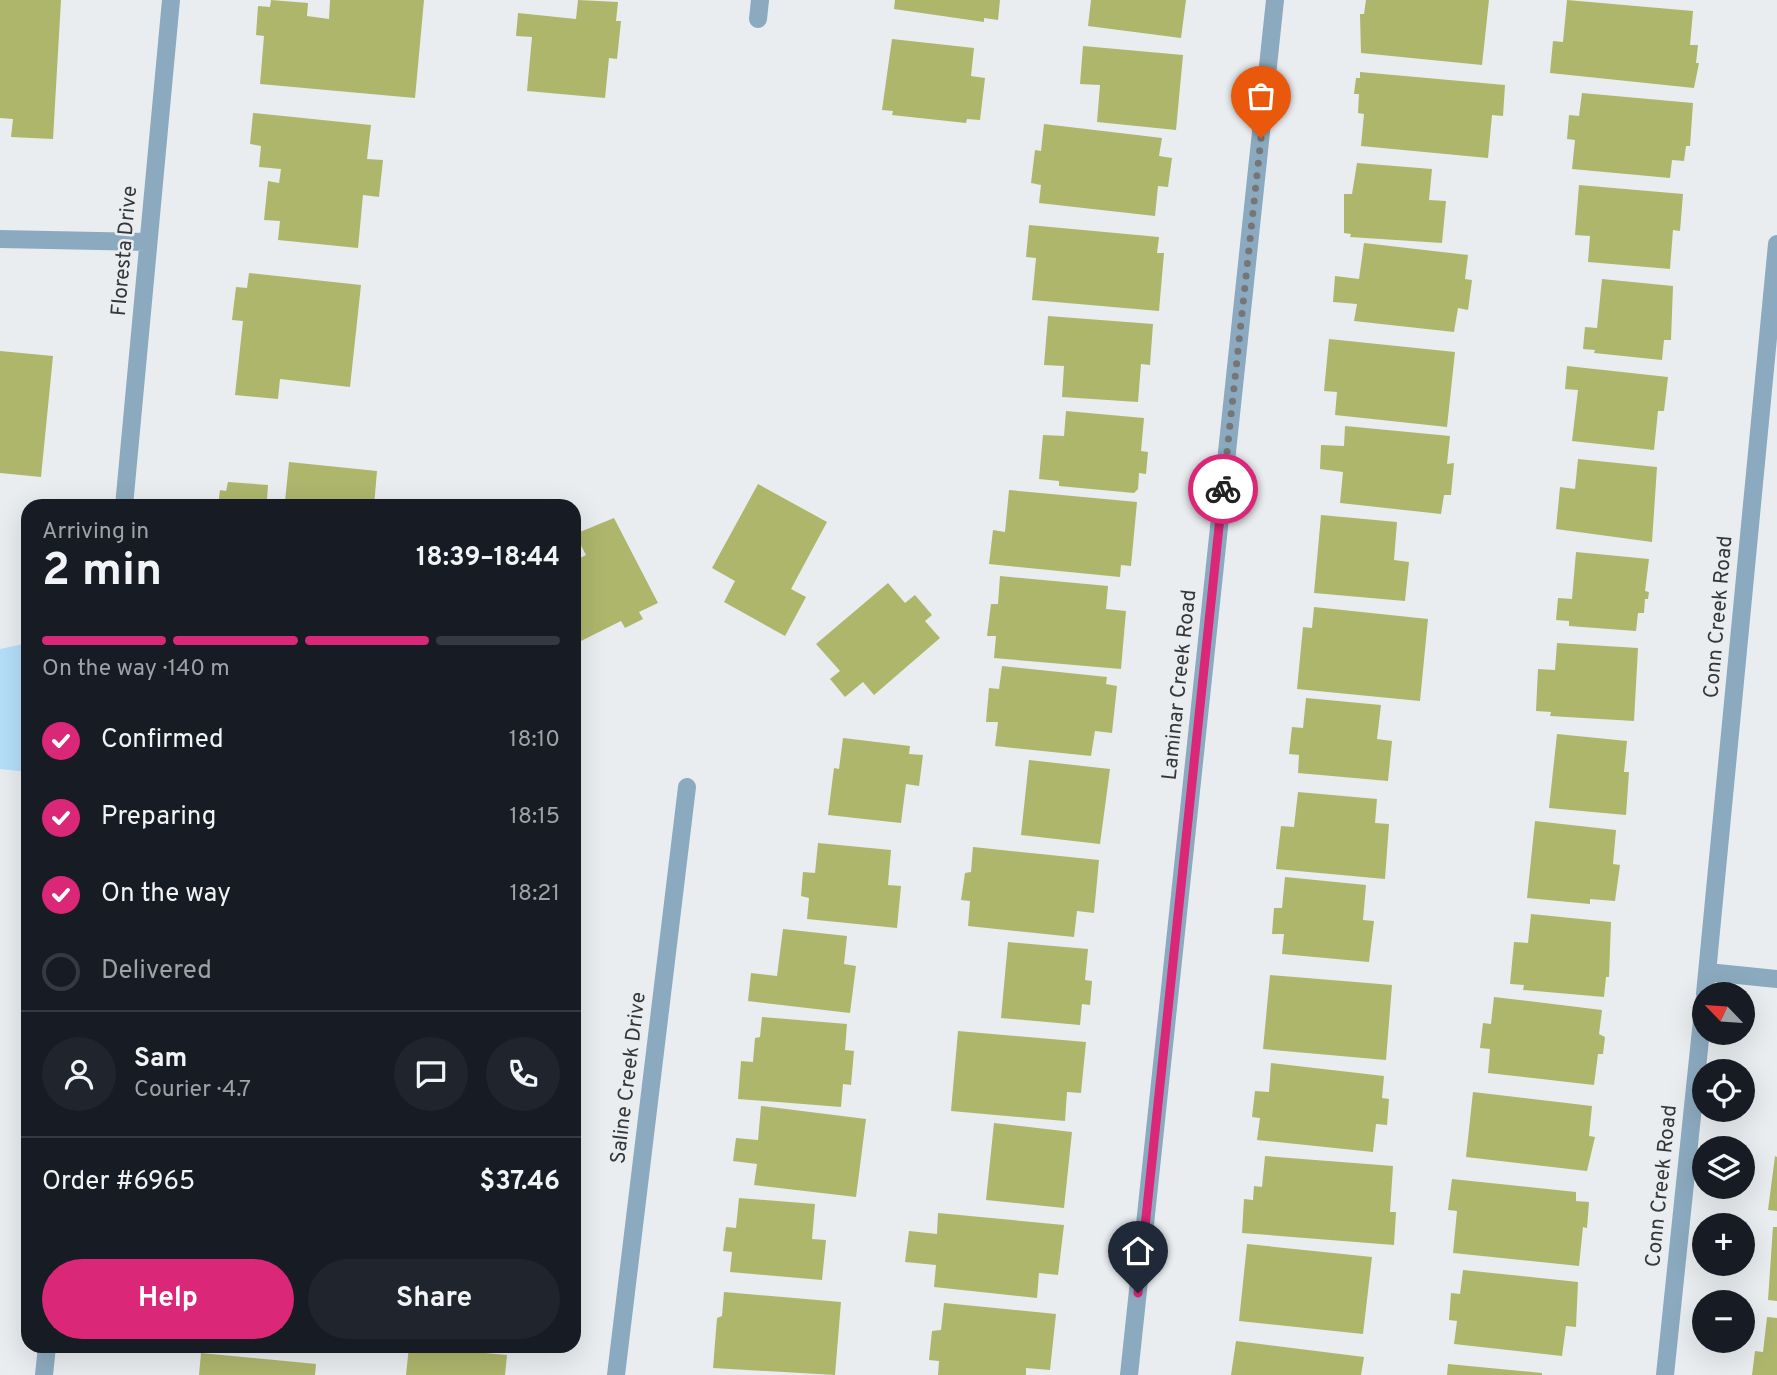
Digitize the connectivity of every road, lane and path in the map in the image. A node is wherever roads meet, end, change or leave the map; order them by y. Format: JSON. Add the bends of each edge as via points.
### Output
{"nodes":[{"id":1,"x":171,"y":0,"type":"edge"},
{"id":2,"x":760,"y":0,"type":"edge"},
{"id":3,"x":1275,"y":0,"type":"edge"},
{"id":4,"x":758,"y":19,"type":"dead end"},
{"id":5,"x":0,"y":239,"type":"edge"},
{"id":6,"x":148,"y":242,"type":"junction"},
{"id":7,"x":1777,"y":244,"type":"edge"},
{"id":8,"x":125,"y":499,"type":"edge"},
{"id":9,"x":687,"y":787,"type":"dead end"},
{"id":10,"x":1708,"y":972,"type":"junction"},
{"id":11,"x":1777,"y":979,"type":"edge"},
{"id":12,"x":1707,"y":982,"type":"edge"},
{"id":13,"x":1699,"y":1045,"type":"edge"},
{"id":14,"x":46,"y":1353,"type":"edge"},
{"id":15,"x":44,"y":1375,"type":"edge"},
{"id":16,"x":616,"y":1375,"type":"edge"},
{"id":17,"x":1129,"y":1375,"type":"edge"},
{"id":18,"x":1665,"y":1375,"type":"edge"}],
"edges":[{"from":1,"to":6,"type":"street","name":"Floresta Drive"},
{"from":2,"to":4,"type":"street"},
{"from":3,"to":17,"type":"street","name":"Laminar Creek Road"},
{"from":5,"to":6,"type":"street"},
{"from":6,"to":8,"type":"street","name":"Floresta Drive"},
{"from":7,"to":10,"type":"street","name":"Conn Creek Road"},
{"from":9,"to":16,"type":"street","name":"Saline Creek Drive"},
{"from":10,"to":11,"type":"street"},
{"from":10,"to":12,"type":"street","name":"Conn Creek Road"},
{"from":13,"to":18,"type":"street","name":"Conn Creek Road"},
{"from":14,"to":15,"type":"street"}]}
